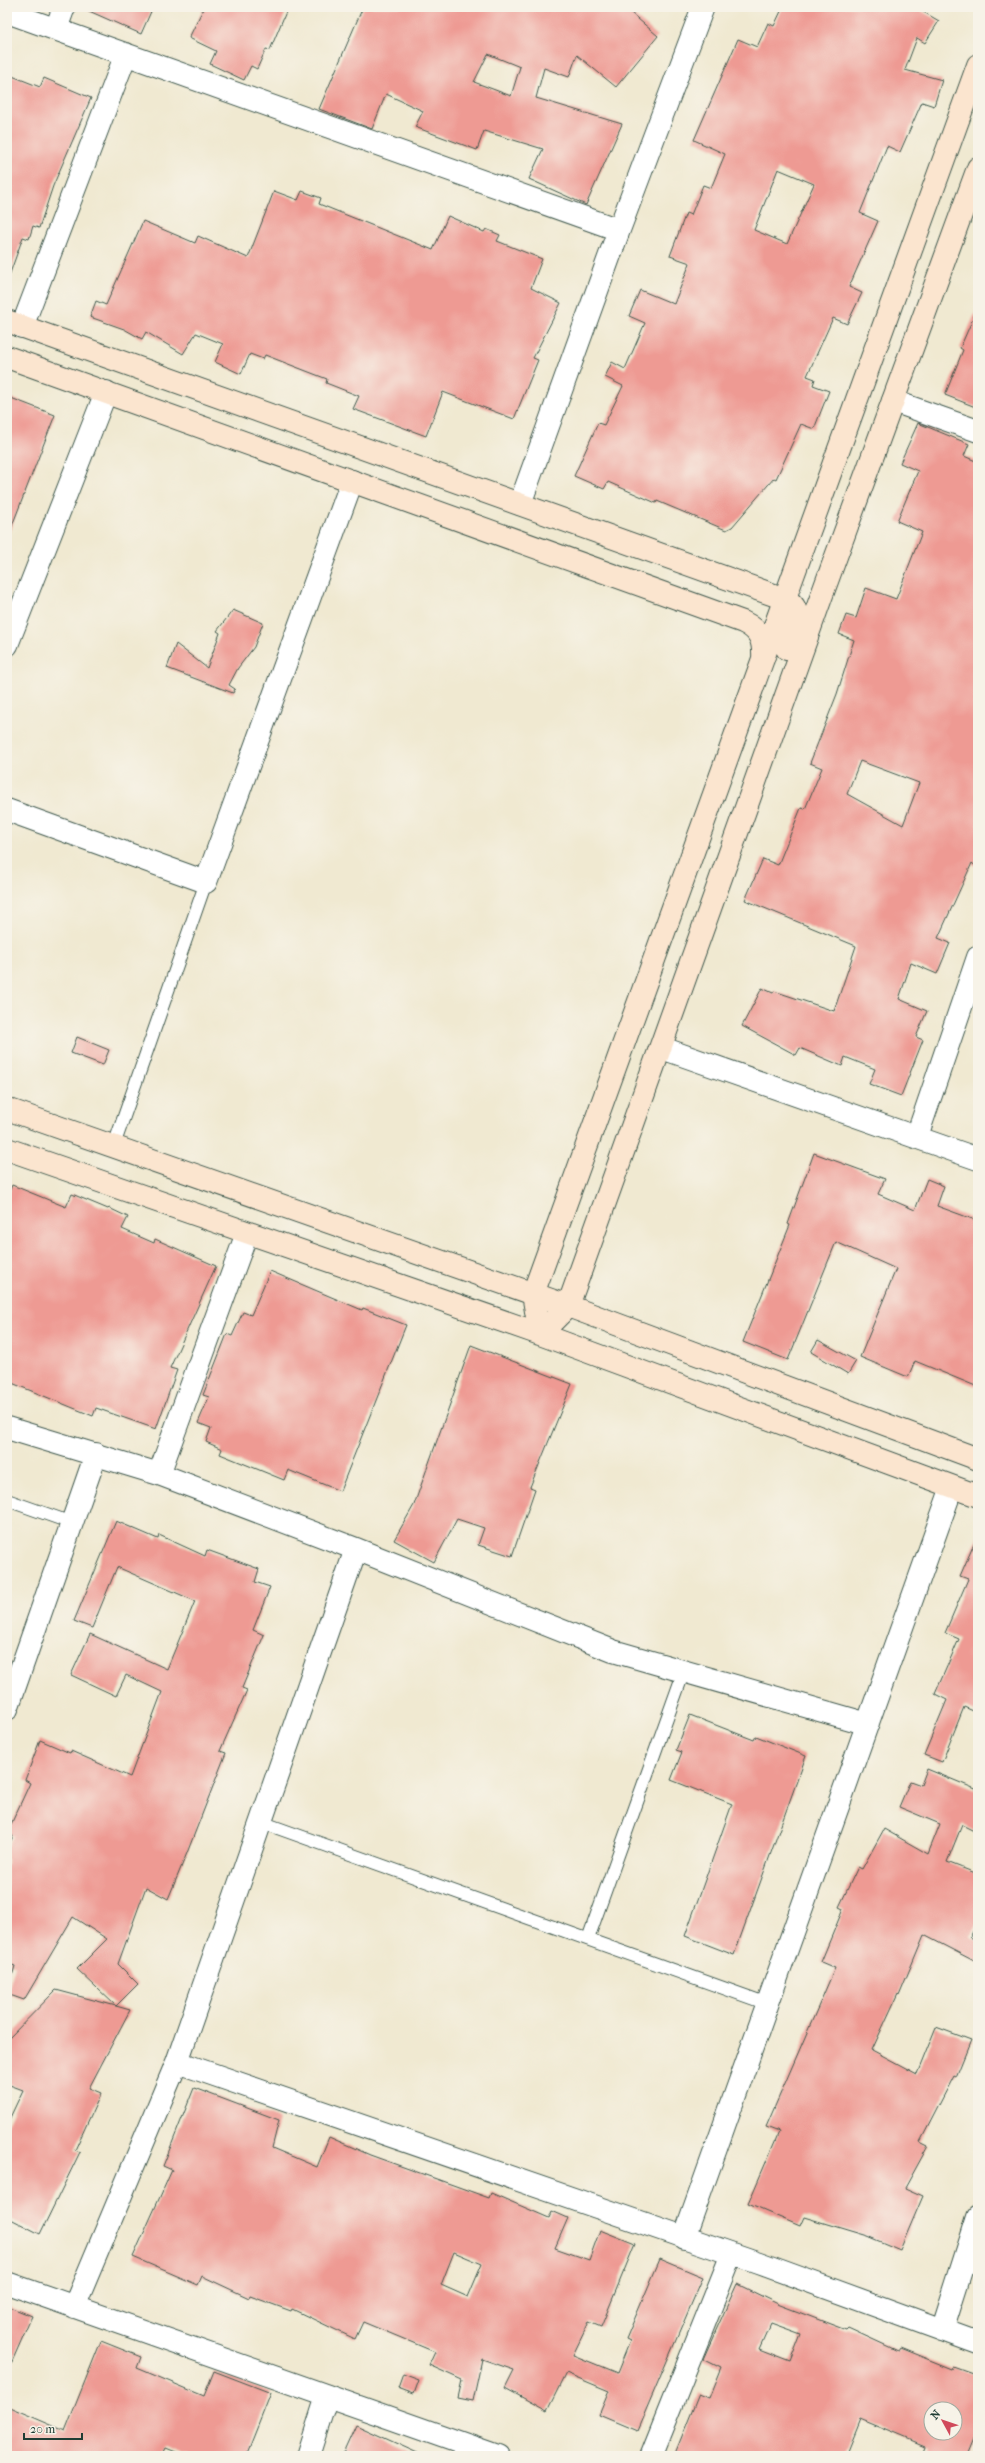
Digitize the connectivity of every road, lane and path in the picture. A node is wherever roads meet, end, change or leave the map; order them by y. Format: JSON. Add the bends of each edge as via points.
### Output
{"nodes":[{"id":1,"x":64,"y":7,"type":"edge"},
{"id":2,"x":703,"y":7,"type":"edge"},
{"id":3,"x":7,"y":12,"type":"edge"},
{"id":4,"x":56,"y":29,"type":"junction"},
{"id":5,"x":126,"y":54,"type":"junction"},
{"id":6,"x":978,"y":65,"type":"edge"},
{"id":7,"x":978,"y":168,"type":"edge"},
{"id":8,"x":619,"y":230,"type":"junction"},
{"id":9,"x":15,"y":324,"type":"edge"},
{"id":10,"x":7,"y":356,"type":"edge"},
{"id":11,"x":106,"y":392,"type":"junction"},
{"id":12,"x":893,"y":401,"type":"junction"},
{"id":13,"x":978,"y":431,"type":"edge"},
{"id":14,"x":352,"y":481,"type":"junction"},
{"id":15,"x":520,"y":504,"type":"junction"},
{"id":16,"x":785,"y":599,"type":"junction"},
{"id":17,"x":8,"y":641,"type":"edge"},
{"id":18,"x":762,"y":660,"type":"junction"},
{"id":19,"x":762,"y":764,"type":"junction"},
{"id":20,"x":7,"y":810,"type":"edge"},
{"id":21,"x":206,"y":882,"type":"junction"},
{"id":22,"x":978,"y":957,"type":"edge"},
{"id":23,"x":662,"y":1048,"type":"junction"},
{"id":24,"x":7,"y":1109,"type":"edge"},
{"id":25,"x":917,"y":1136,"type":"junction"},
{"id":26,"x":112,"y":1148,"type":"junction"},
{"id":27,"x":7,"y":1149,"type":"edge"},
{"id":28,"x":978,"y":1160,"type":"edge"},
{"id":29,"x":247,"y":1233,"type":"junction"},
{"id":30,"x":533,"y":1294,"type":"junction"},
{"id":31,"x":568,"y":1306,"type":"junction"},
{"id":32,"x":540,"y":1334,"type":"junction"},
{"id":33,"x":7,"y":1428,"type":"edge"},
{"id":34,"x":96,"y":1454,"type":"junction"},
{"id":35,"x":978,"y":1459,"type":"edge"},
{"id":36,"x":159,"y":1474,"type":"junction"},
{"id":37,"x":952,"y":1487,"type":"junction"},
{"id":38,"x":978,"y":1496,"type":"edge"},
{"id":39,"x":7,"y":1500,"type":"edge"},
{"id":40,"x":72,"y":1523,"type":"junction"},
{"id":41,"x":356,"y":1548,"type":"junction"},
{"id":42,"x":684,"y":1671,"type":"junction"},
{"id":43,"x":7,"y":1709,"type":"edge"},
{"id":44,"x":868,"y":1724,"type":"junction"},
{"id":45,"x":261,"y":1822,"type":"junction"},
{"id":46,"x":588,"y":1939,"type":"junction"},
{"id":47,"x":768,"y":2004,"type":"junction"},
{"id":48,"x":176,"y":2062,"type":"junction"},
{"id":49,"x":978,"y":2217,"type":"edge"},
{"id":50,"x":684,"y":2238,"type":"junction"},
{"id":51,"x":732,"y":2254,"type":"junction"},
{"id":52,"x":7,"y":2283,"type":"edge"},
{"id":53,"x":74,"y":2307,"type":"junction"},
{"id":54,"x":942,"y":2330,"type":"junction"},
{"id":55,"x":978,"y":2343,"type":"edge"},
{"id":56,"x":327,"y":2396,"type":"junction"},
{"id":57,"x":308,"y":2456,"type":"edge"},
{"id":58,"x":498,"y":2456,"type":"edge"},
{"id":59,"x":651,"y":2456,"type":"edge"}],
"edges":[{"from":1,"to":4,"type":"street"},
{"from":2,"to":8,"type":"street"},
{"from":3,"to":4,"type":"street"},
{"from":4,"to":5,"type":"street"},
{"from":5,"to":8,"type":"street"},
{"from":5,"to":9,"type":"street"},
{"from":6,"to":16,"type":"street"},
{"from":7,"to":12,"type":"street"},
{"from":8,"to":15,"type":"street"},
{"from":9,"to":15,"type":"street"},
{"from":10,"to":11,"type":"street"},
{"from":11,"to":14,"type":"street"},
{"from":11,"to":17,"type":"street"},
{"from":12,"to":13,"type":"street"},
{"from":12,"to":19,"type":"street"},
{"from":14,"to":18,"type":"street","via":[[743,622],[758,631],[762,638]]},
{"from":14,"to":21,"type":"street"},
{"from":15,"to":16,"type":"street"},
{"from":16,"to":18,"type":"street"},
{"from":16,"to":19,"type":"street","via":[[796,608],[796,622],[774,685]]},
{"from":18,"to":30,"type":"street"},
{"from":19,"to":23,"type":"street"},
{"from":20,"to":21,"type":"street"},
{"from":21,"to":26,"type":"lane"},
{"from":22,"to":25,"type":"street"},
{"from":23,"to":25,"type":"street"},
{"from":23,"to":31,"type":"street"},
{"from":24,"to":26,"type":"street"},
{"from":25,"to":28,"type":"street"},
{"from":26,"to":30,"type":"street"},
{"from":27,"to":29,"type":"street"},
{"from":29,"to":32,"type":"street"},
{"from":29,"to":36,"type":"street"},
{"from":30,"to":31,"type":"street"},
{"from":30,"to":32,"type":"street"},
{"from":31,"to":32,"type":"street"},
{"from":31,"to":35,"type":"street"},
{"from":32,"to":37,"type":"street"},
{"from":33,"to":34,"type":"street"},
{"from":34,"to":36,"type":"street"},
{"from":34,"to":40,"type":"street"},
{"from":36,"to":41,"type":"street"},
{"from":37,"to":38,"type":"street"},
{"from":37,"to":44,"type":"street"},
{"from":39,"to":40,"type":"lane"},
{"from":40,"to":43,"type":"street"},
{"from":41,"to":42,"type":"street","via":[[613,1651]]},
{"from":41,"to":45,"type":"street"},
{"from":42,"to":44,"type":"street"},
{"from":42,"to":46,"type":"lane"},
{"from":44,"to":47,"type":"street"},
{"from":45,"to":46,"type":"lane"},
{"from":45,"to":48,"type":"street"},
{"from":46,"to":47,"type":"lane"},
{"from":47,"to":50,"type":"street"},
{"from":48,"to":50,"type":"street"},
{"from":48,"to":53,"type":"street"},
{"from":49,"to":54,"type":"street"},
{"from":50,"to":51,"type":"street"},
{"from":51,"to":54,"type":"street"},
{"from":51,"to":59,"type":"street"},
{"from":52,"to":53,"type":"street"},
{"from":53,"to":56,"type":"street"},
{"from":54,"to":55,"type":"street"},
{"from":56,"to":57,"type":"street"},
{"from":56,"to":58,"type":"street"}]}
